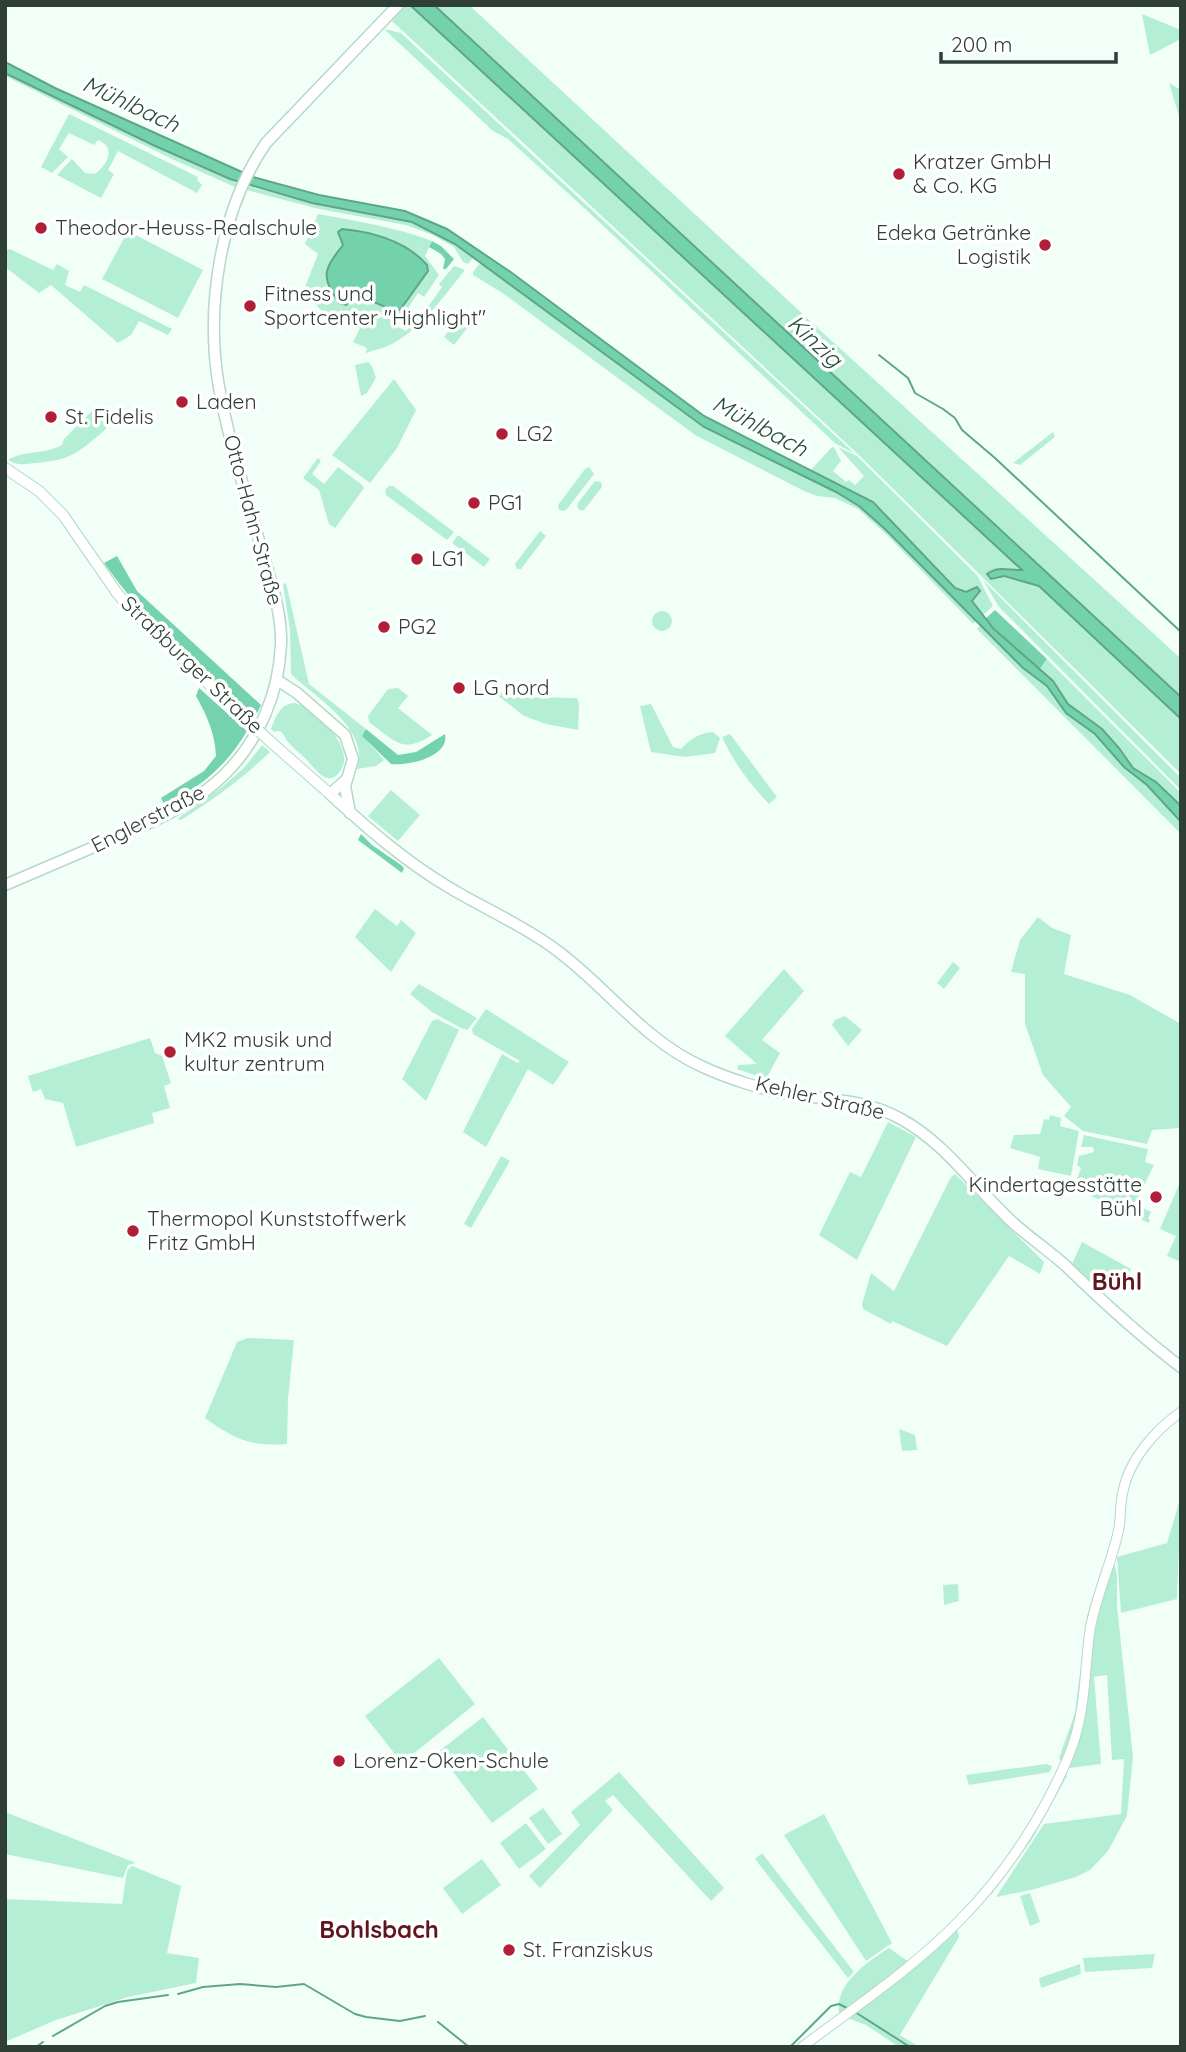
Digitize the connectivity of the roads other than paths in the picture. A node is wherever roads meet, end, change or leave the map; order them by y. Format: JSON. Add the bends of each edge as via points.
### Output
{"nodes":[{"id":1,"x":398,"y":5,"type":"edge"},
{"id":2,"x":5,"y":468,"type":"edge"},
{"id":3,"x":277,"y":680,"type":"junction"},
{"id":4,"x":298,"y":693,"type":"junction"},
{"id":5,"x":268,"y":710,"type":"junction"},
{"id":6,"x":347,"y":779,"type":"junction"},
{"id":7,"x":330,"y":794,"type":"junction"},
{"id":8,"x":350,"y":813,"type":"junction"},
{"id":9,"x":5,"y":886,"type":"edge"},
{"id":10,"x":1181,"y":1367,"type":"edge"},
{"id":11,"x":1181,"y":1412,"type":"edge"},
{"id":12,"x":802,"y":2047,"type":"edge"}],
"edges":[{"from":1,"to":3,"type":"main road","name":"Otto-Hahn-Straße","via":[[292,115],[253,163],[237,195],[222,250],[215,305],[219,388],[276,606],[281,644]]},
{"from":2,"to":7,"type":"main road","name":"Straßburger Straße","bridge":true,"via":[[39,491],[63,515],[135,614]]},
{"from":3,"to":4,"type":"main road"},
{"from":3,"to":5,"type":"main road","name":"Englerstraße"},
{"from":4,"to":5,"type":"main road","via":[[282,698]]},
{"from":4,"to":6,"type":"main road","via":[[345,735],[353,759]]},
{"from":5,"to":9,"type":"main road","name":"Englerstraße","via":[[252,741],[226,773],[187,803]]},
{"from":6,"to":7,"type":"main road"},
{"from":6,"to":8,"type":"main road"},
{"from":7,"to":8,"type":"main road","name":"Kehler Straße"},
{"from":8,"to":10,"type":"main road","name":"Kehler Straße","via":[[426,873],[555,949],[655,1037],[704,1068],[786,1093],[875,1107],[923,1133],[1009,1219]]},
{"from":11,"to":12,"type":"street","via":[[1144,1447],[1123,1490],[1118,1528],[1094,1610],[1080,1723],[1032,1827],[999,1875],[957,1923]]}]}
